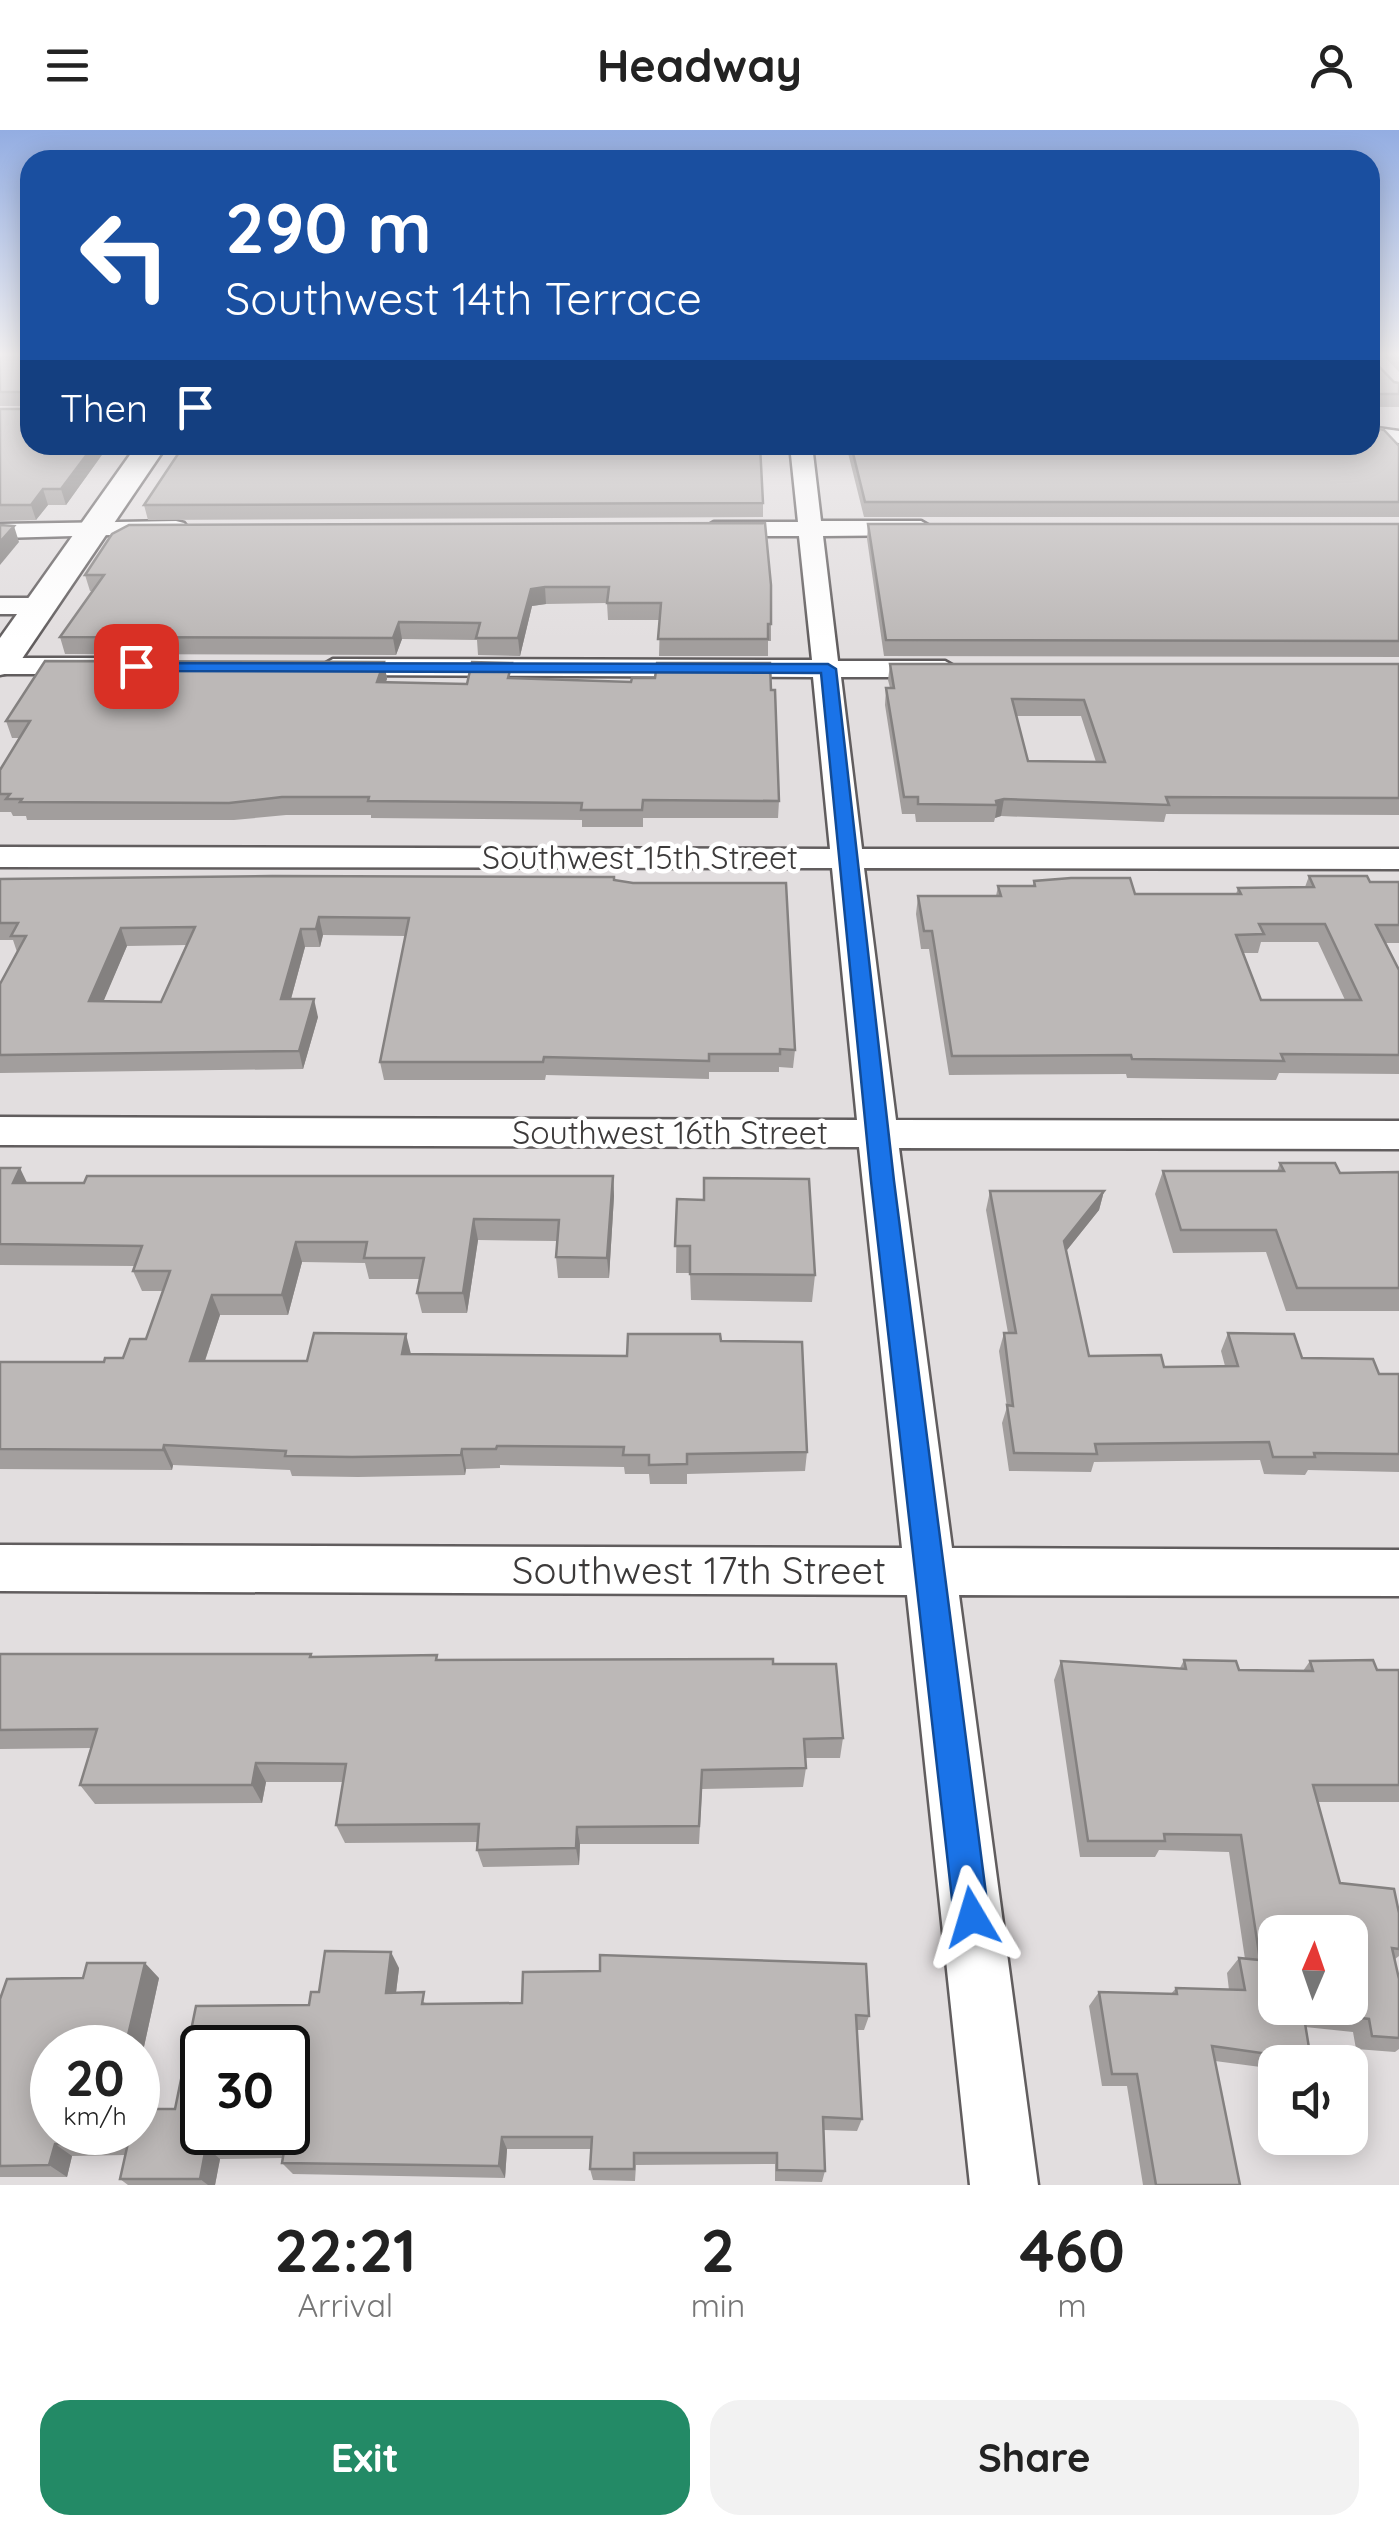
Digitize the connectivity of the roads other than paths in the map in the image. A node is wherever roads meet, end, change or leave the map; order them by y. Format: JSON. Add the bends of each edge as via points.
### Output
{"nodes":[{"id":1,"x":145,"y":455,"type":"edge"},
{"id":2,"x":802,"y":455,"type":"edge"},
{"id":3,"x":202,"y":528,"type":"edge"},
{"id":4,"x":944,"y":528,"type":"edge"},
{"id":5,"x":94,"y":529,"type":"junction"},
{"id":6,"x":686,"y":529,"type":"edge"},
{"id":7,"x":810,"y":529,"type":"junction"},
{"id":8,"x":0,"y":531,"type":"edge"},
{"id":9,"x":0,"y":606,"type":"edge"},
{"id":10,"x":41,"y":606,"type":"junction"},
{"id":11,"x":0,"y":666,"type":"edge"},
{"id":12,"x":116,"y":666,"type":"edge"},
{"id":13,"x":313,"y":667,"type":"edge"},
{"id":14,"x":828,"y":669,"type":"junction"},
{"id":15,"x":968,"y":669,"type":"edge"},
{"id":16,"x":0,"y":693,"type":"edge"},
{"id":17,"x":0,"y":856,"type":"edge"},
{"id":18,"x":846,"y":858,"type":"junction"},
{"id":19,"x":1399,"y":859,"type":"edge"},
{"id":20,"x":0,"y":1131,"type":"edge"},
{"id":21,"x":878,"y":1134,"type":"junction"},
{"id":22,"x":1399,"y":1135,"type":"edge"},
{"id":23,"x":0,"y":1568,"type":"edge"},
{"id":24,"x":930,"y":1572,"type":"junction"},
{"id":25,"x":1399,"y":1573,"type":"edge"},
{"id":26,"x":1004,"y":2185,"type":"edge"}],
"edges":[{"from":1,"to":5,"type":"main road"},
{"from":2,"to":7,"type":"street"},
{"from":3,"to":5,"type":"street"},
{"from":4,"to":7,"type":"street"},
{"from":5,"to":8,"type":"street"},
{"from":5,"to":10,"type":"main road"},
{"from":6,"to":7,"type":"street"},
{"from":7,"to":14,"type":"street"},
{"from":9,"to":10,"type":"street"},
{"from":10,"to":11,"type":"main road"},
{"from":11,"to":12,"type":"street"},
{"from":11,"to":16,"type":"main road","via":[[8,681]]},
{"from":13,"to":14,"type":"street"},
{"from":14,"to":15,"type":"street"},
{"from":14,"to":18,"type":"street"},
{"from":17,"to":18,"type":"street","name":"Southwest 15th Street"},
{"from":18,"to":19,"type":"street","name":"Southwest 15th Street"},
{"from":18,"to":21,"type":"street"},
{"from":20,"to":21,"type":"street","name":"Southwest 16th Street"},
{"from":21,"to":22,"type":"street","name":"Southwest 16th Street"},
{"from":21,"to":24,"type":"street"},
{"from":23,"to":24,"type":"street","name":"Southwest 17th Street"},
{"from":24,"to":25,"type":"street","name":"Southwest 17th Street"},
{"from":24,"to":26,"type":"street"}]}
